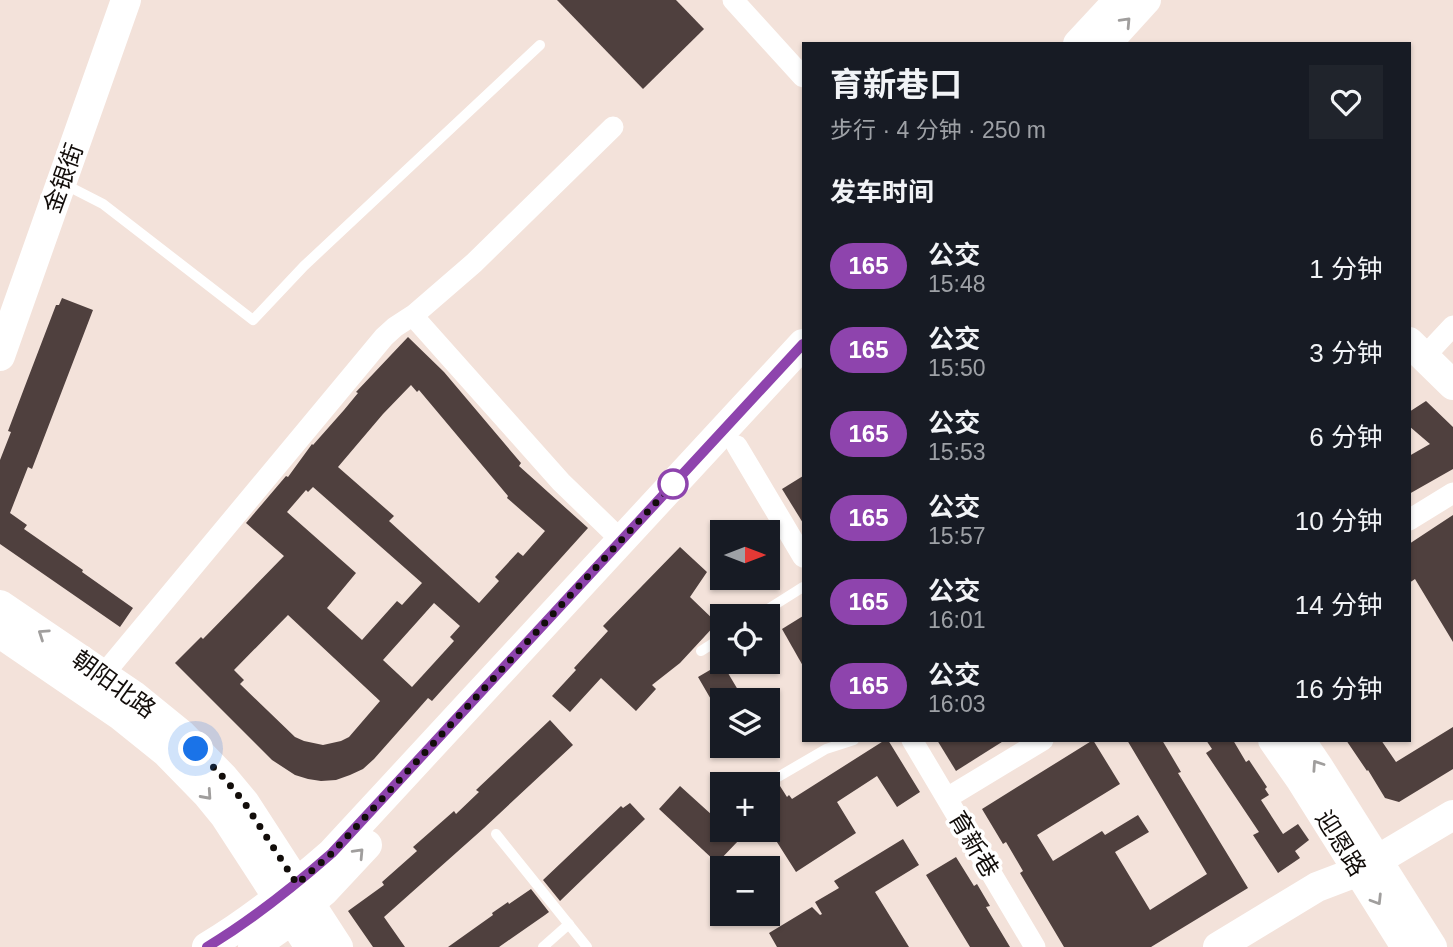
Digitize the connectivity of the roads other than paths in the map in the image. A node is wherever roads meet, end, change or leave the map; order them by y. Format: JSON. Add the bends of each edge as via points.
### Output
{"nodes":[{"id":1,"x":127,"y":0,"type":"edge"},
{"id":2,"x":733,"y":0,"type":"edge"},
{"id":3,"x":1118,"y":0,"type":"edge"},
{"id":4,"x":1146,"y":0,"type":"edge"},
{"id":5,"x":1080,"y":42,"type":"edge"},
{"id":6,"x":1108,"y":42,"type":"edge"},
{"id":7,"x":540,"y":45,"type":"dead end"},
{"id":8,"x":802,"y":77,"type":"edge"},
{"id":9,"x":613,"y":127,"type":"dead end"},
{"id":10,"x":62,"y":182,"type":"junction"},
{"id":11,"x":413,"y":316,"type":"junction"},
{"id":12,"x":1453,"y":326,"type":"edge"},
{"id":13,"x":802,"y":345,"type":"edge"},
{"id":14,"x":1416,"y":350,"type":"edge"},
{"id":15,"x":0,"y":356,"type":"edge"},
{"id":16,"x":802,"y":374,"type":"edge"},
{"id":17,"x":1453,"y":385,"type":"edge"},
{"id":18,"x":737,"y":446,"type":"junction"},
{"id":19,"x":1453,"y":493,"type":"edge"},
{"id":20,"x":1411,"y":519,"type":"edge"},
{"id":21,"x":621,"y":540,"type":"junction"},
{"id":22,"x":802,"y":555,"type":"edge"},
{"id":23,"x":802,"y":588,"type":"edge"},
{"id":24,"x":776,"y":604,"type":"edge"},
{"id":25,"x":0,"y":605,"type":"edge"},
{"id":26,"x":0,"y":633,"type":"edge"},
{"id":27,"x":710,"y":645,"type":"edge"},
{"id":28,"x":701,"y":651,"type":"dead end"},
{"id":29,"x":103,"y":675,"type":"junction"},
{"id":30,"x":849,"y":742,"type":"edge"},
{"id":31,"x":913,"y":742,"type":"edge"},
{"id":32,"x":1041,"y":742,"type":"edge"},
{"id":33,"x":1274,"y":742,"type":"edge"},
{"id":34,"x":1301,"y":742,"type":"edge"},
{"id":35,"x":780,"y":776,"type":"edge"},
{"id":36,"x":947,"y":798,"type":"junction"},
{"id":37,"x":1453,"y":815,"type":"edge"},
{"id":38,"x":496,"y":834,"type":"dead end"},
{"id":39,"x":1368,"y":866,"type":"junction"},
{"id":40,"x":294,"y":901,"type":"junction"},
{"id":41,"x":569,"y":924,"type":"junction"},
{"id":42,"x":207,"y":947,"type":"edge"},
{"id":43,"x":253,"y":947,"type":"edge"},
{"id":44,"x":310,"y":947,"type":"edge"},
{"id":45,"x":338,"y":947,"type":"edge"},
{"id":46,"x":543,"y":947,"type":"edge"},
{"id":47,"x":587,"y":947,"type":"edge"},
{"id":48,"x":1035,"y":947,"type":"edge"},
{"id":49,"x":1218,"y":947,"type":"edge"},
{"id":50,"x":1252,"y":947,"type":"edge"},
{"id":51,"x":1406,"y":947,"type":"edge"},
{"id":52,"x":1432,"y":947,"type":"edge"}],
"edges":[{"from":1,"to":10,"type":"main road","name":"金银街"},
{"from":2,"to":8,"type":"street"},
{"from":3,"to":5,"type":"main road"},
{"from":6,"to":4,"type":"main road","one_way":true},
{"from":7,"to":10,"type":"lane","via":[[304,266],[253,320],[103,204]]},
{"from":9,"to":11,"type":"street"},
{"from":10,"to":15,"type":"main road","name":"金银街"},
{"from":11,"to":21,"type":"street","via":[[561,482]]},
{"from":11,"to":29,"type":"street","via":[[384,337]]},
{"from":12,"to":14,"type":"street"},
{"from":13,"to":21,"type":"main road"},
{"from":14,"to":17,"type":"main road"},
{"from":16,"to":18,"type":"main road"},
{"from":18,"to":22,"type":"street"},
{"from":40,"to":18,"type":"main road","one_way":true,"via":[[324,891]]},
{"from":19,"to":20,"type":"street"},
{"from":21,"to":40,"type":"main road","via":[[332,853]]},
{"from":23,"to":24,"type":"lane"},
{"from":29,"to":25,"type":"main road","name":"朝阳北路","one_way":true},
{"from":26,"to":40,"type":"main road","name":"朝阳北路","one_way":true,"via":[[121,715],[166,752],[207,794]]},
{"from":27,"to":28,"type":"lane"},
{"from":29,"to":40,"type":"main road","name":"朝阳北路","via":[[182,735],[224,778],[244,802]]},
{"from":30,"to":35,"type":"lane","via":[[826,749]]},
{"from":31,"to":36,"type":"street","name":"育新巷"},
{"from":32,"to":36,"type":"street"},
{"from":33,"to":39,"type":"main road","name":"迎恩路"},
{"from":39,"to":34,"type":"main road","name":"迎恩路","one_way":true},
{"from":36,"to":48,"type":"street","name":"育新巷"},
{"from":37,"to":39,"type":"main road"},
{"from":38,"to":41,"type":"lane"},
{"from":39,"to":49,"type":"main road","via":[[1317,887]]},
{"from":39,"to":50,"type":"main road","via":[[1326,902]]},
{"from":39,"to":51,"type":"main road","name":"迎恩路","one_way":true},
{"from":39,"to":52,"type":"main road","name":"迎恩路"},
{"from":40,"to":42,"type":"main road","via":[[258,915]]},
{"from":40,"to":43,"type":"main road"},
{"from":40,"to":44,"type":"main road","name":"朝阳北路"},
{"from":40,"to":45,"type":"main road","name":"朝阳北路"},
{"from":41,"to":46,"type":"lane"},
{"from":41,"to":47,"type":"lane"}]}
